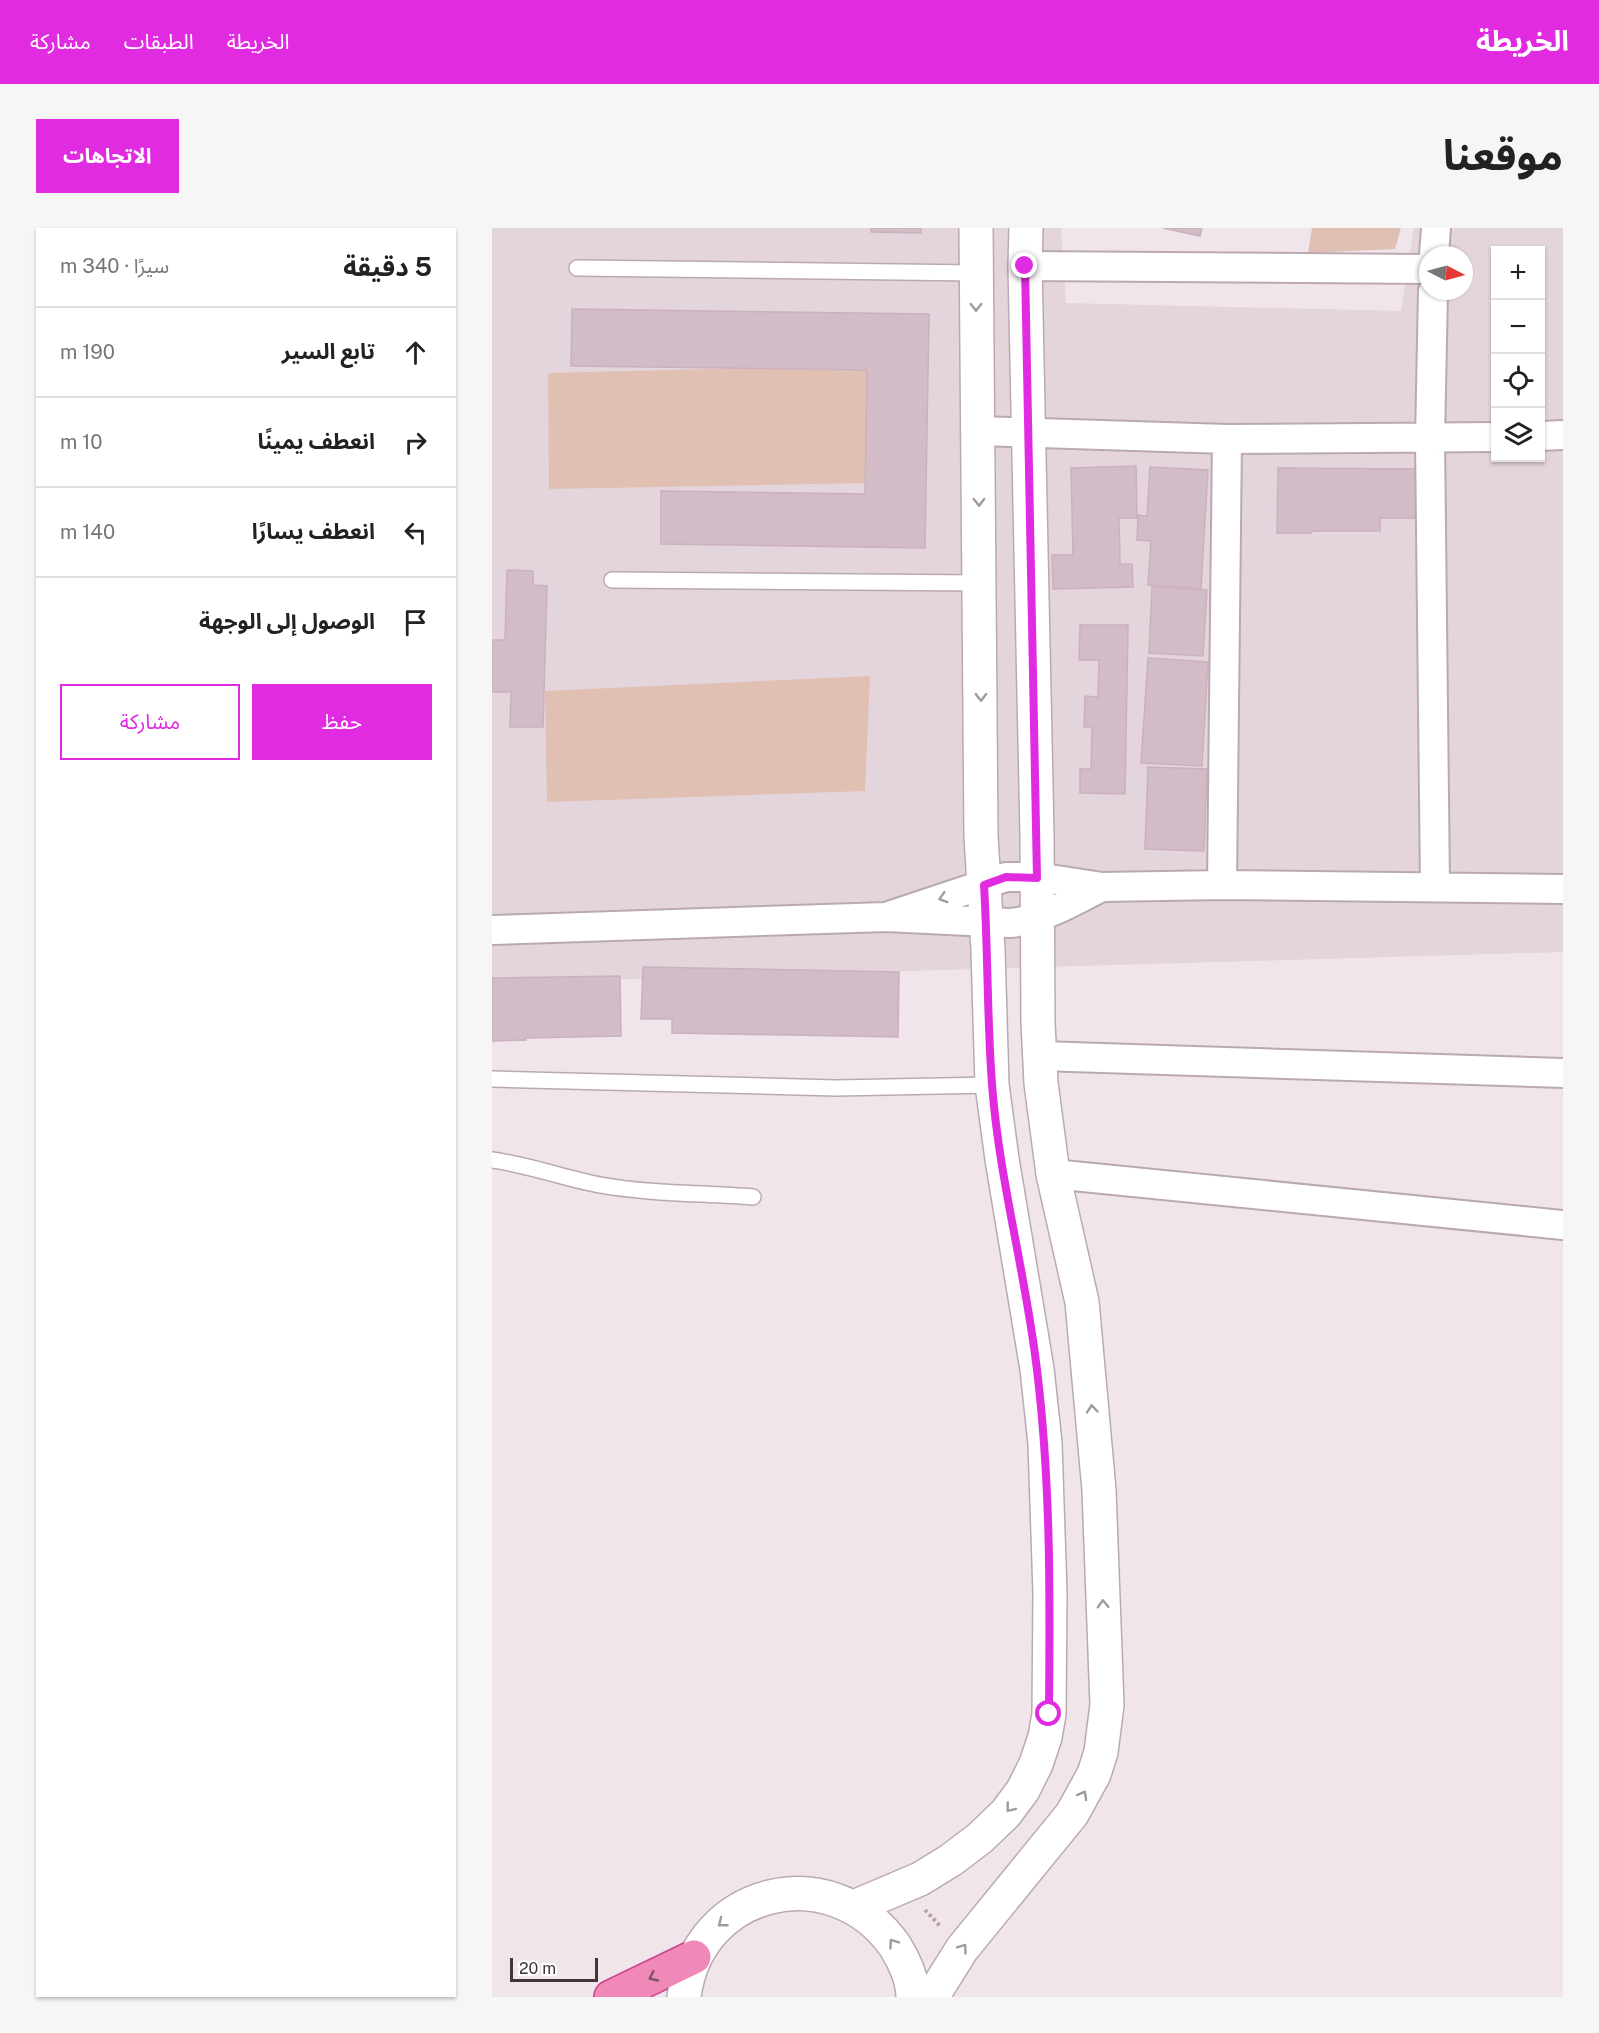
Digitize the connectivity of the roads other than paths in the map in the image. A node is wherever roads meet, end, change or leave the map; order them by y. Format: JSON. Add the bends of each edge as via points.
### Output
{"nodes":[{"id":1,"x":976,"y":228,"type":"edge"},
{"id":2,"x":1026,"y":228,"type":"edge"},
{"id":3,"x":1436,"y":228,"type":"edge"},
{"id":4,"x":1435,"y":246,"type":"edge"},
{"id":5,"x":1025,"y":266,"type":"junction"},
{"id":6,"x":577,"y":268,"type":"dead end"},
{"id":7,"x":1419,"y":269,"type":"edge"},
{"id":8,"x":976,"y":273,"type":"junction"},
{"id":9,"x":1433,"y":300,"type":"edge"},
{"id":10,"x":978,"y":431,"type":"junction"},
{"id":11,"x":1029,"y":432,"type":"junction"},
{"id":12,"x":1563,"y":435,"type":"edge"},
{"id":13,"x":1545,"y":436,"type":"edge"},
{"id":14,"x":1491,"y":437,"type":"edge"},
{"id":15,"x":1227,"y":439,"type":"junction"},
{"id":16,"x":1430,"y":439,"type":"junction"},
{"id":17,"x":612,"y":580,"type":"dead end"},
{"id":18,"x":980,"y":583,"type":"junction"},
{"id":19,"x":1037,"y":878,"type":"junction"},
{"id":20,"x":984,"y":885,"type":"junction"},
{"id":21,"x":1222,"y":885,"type":"junction"},
{"id":22,"x":1102,"y":887,"type":"junction"},
{"id":23,"x":1435,"y":887,"type":"junction"},
{"id":24,"x":1563,"y":889,"type":"edge"},
{"id":25,"x":886,"y":918,"type":"junction"},
{"id":26,"x":1038,"y":918,"type":"junction"},
{"id":27,"x":986,"y":923,"type":"junction"},
{"id":28,"x":492,"y":930,"type":"edge"},
{"id":29,"x":1040,"y":1056,"type":"junction"},
{"id":30,"x":1563,"y":1073,"type":"edge"},
{"id":31,"x":492,"y":1079,"type":"edge"},
{"id":32,"x":992,"y":1085,"type":"junction"},
{"id":33,"x":492,"y":1160,"type":"edge"},
{"id":34,"x":1053,"y":1174,"type":"junction"},
{"id":35,"x":753,"y":1197,"type":"dead end"},
{"id":36,"x":1563,"y":1225,"type":"edge"},
{"id":37,"x":854,"y":1907,"type":"junction"},
{"id":38,"x":694,"y":1957,"type":"junction"},
{"id":39,"x":611,"y":1997,"type":"edge"},
{"id":40,"x":684,"y":1997,"type":"edge"},
{"id":41,"x":913,"y":1997,"type":"edge"},
{"id":42,"x":932,"y":1997,"type":"edge"}],
"edges":[{"from":1,"to":8,"type":"street"},
{"from":2,"to":5,"type":"street"},
{"from":3,"to":4,"type":"street"},
{"from":5,"to":7,"type":"street"},
{"from":5,"to":11,"type":"street"},
{"from":6,"to":8,"type":"lane"},
{"from":8,"to":10,"type":"street","one_way":true},
{"from":9,"to":16,"type":"street"},
{"from":10,"to":11,"type":"street"},
{"from":10,"to":18,"type":"street","one_way":true},
{"from":11,"to":15,"type":"street"},
{"from":11,"to":19,"type":"street"},
{"from":12,"to":13,"type":"street"},
{"from":14,"to":16,"type":"street"},
{"from":15,"to":16,"type":"street"},
{"from":15,"to":21,"type":"street"},
{"from":16,"to":23,"type":"street"},
{"from":17,"to":18,"type":"lane"},
{"from":18,"to":20,"type":"street","one_way":true},
{"from":19,"to":20,"type":"street","via":[[1006,877]]},
{"from":19,"to":22,"type":"street"},
{"from":19,"to":26,"type":"street"},
{"from":20,"to":25,"type":"street","one_way":true},
{"from":20,"to":27,"type":"street"},
{"from":21,"to":22,"type":"street"},
{"from":21,"to":23,"type":"street"},
{"from":22,"to":26,"type":"street"},
{"from":23,"to":24,"type":"street"},
{"from":25,"to":27,"type":"street"},
{"from":25,"to":28,"type":"street"},
{"from":26,"to":27,"type":"street"},
{"from":26,"to":29,"type":"street"},
{"from":27,"to":32,"type":"street"},
{"from":29,"to":30,"type":"street"},
{"from":29,"to":34,"type":"street"},
{"from":31,"to":32,"type":"lane","via":[[836,1088]]},
{"from":32,"to":37,"type":"street","one_way":true,"via":[[1045,1443],[1049,1714],[1036,1764],[1006,1813],[951,1860],[920,1879]]},
{"from":33,"to":35,"type":"lane","via":[[610,1186]]},
{"from":34,"to":36,"type":"street"},
{"from":42,"to":34,"type":"street","one_way":true,"via":[[962,1949],[1072,1814],[1094,1774],[1105,1729],[1099,1490],[1082,1302]]},
{"from":37,"to":38,"type":"street","one_way":true,"via":[[819,1894],[782,1894],[764,1899],[746,1905],[716,1927]]},
{"from":41,"to":37,"type":"street","one_way":true,"via":[[902,1958],[882,1928]]},
{"from":38,"to":39,"type":"highway","one_way":true},
{"from":38,"to":40,"type":"street"}]}
